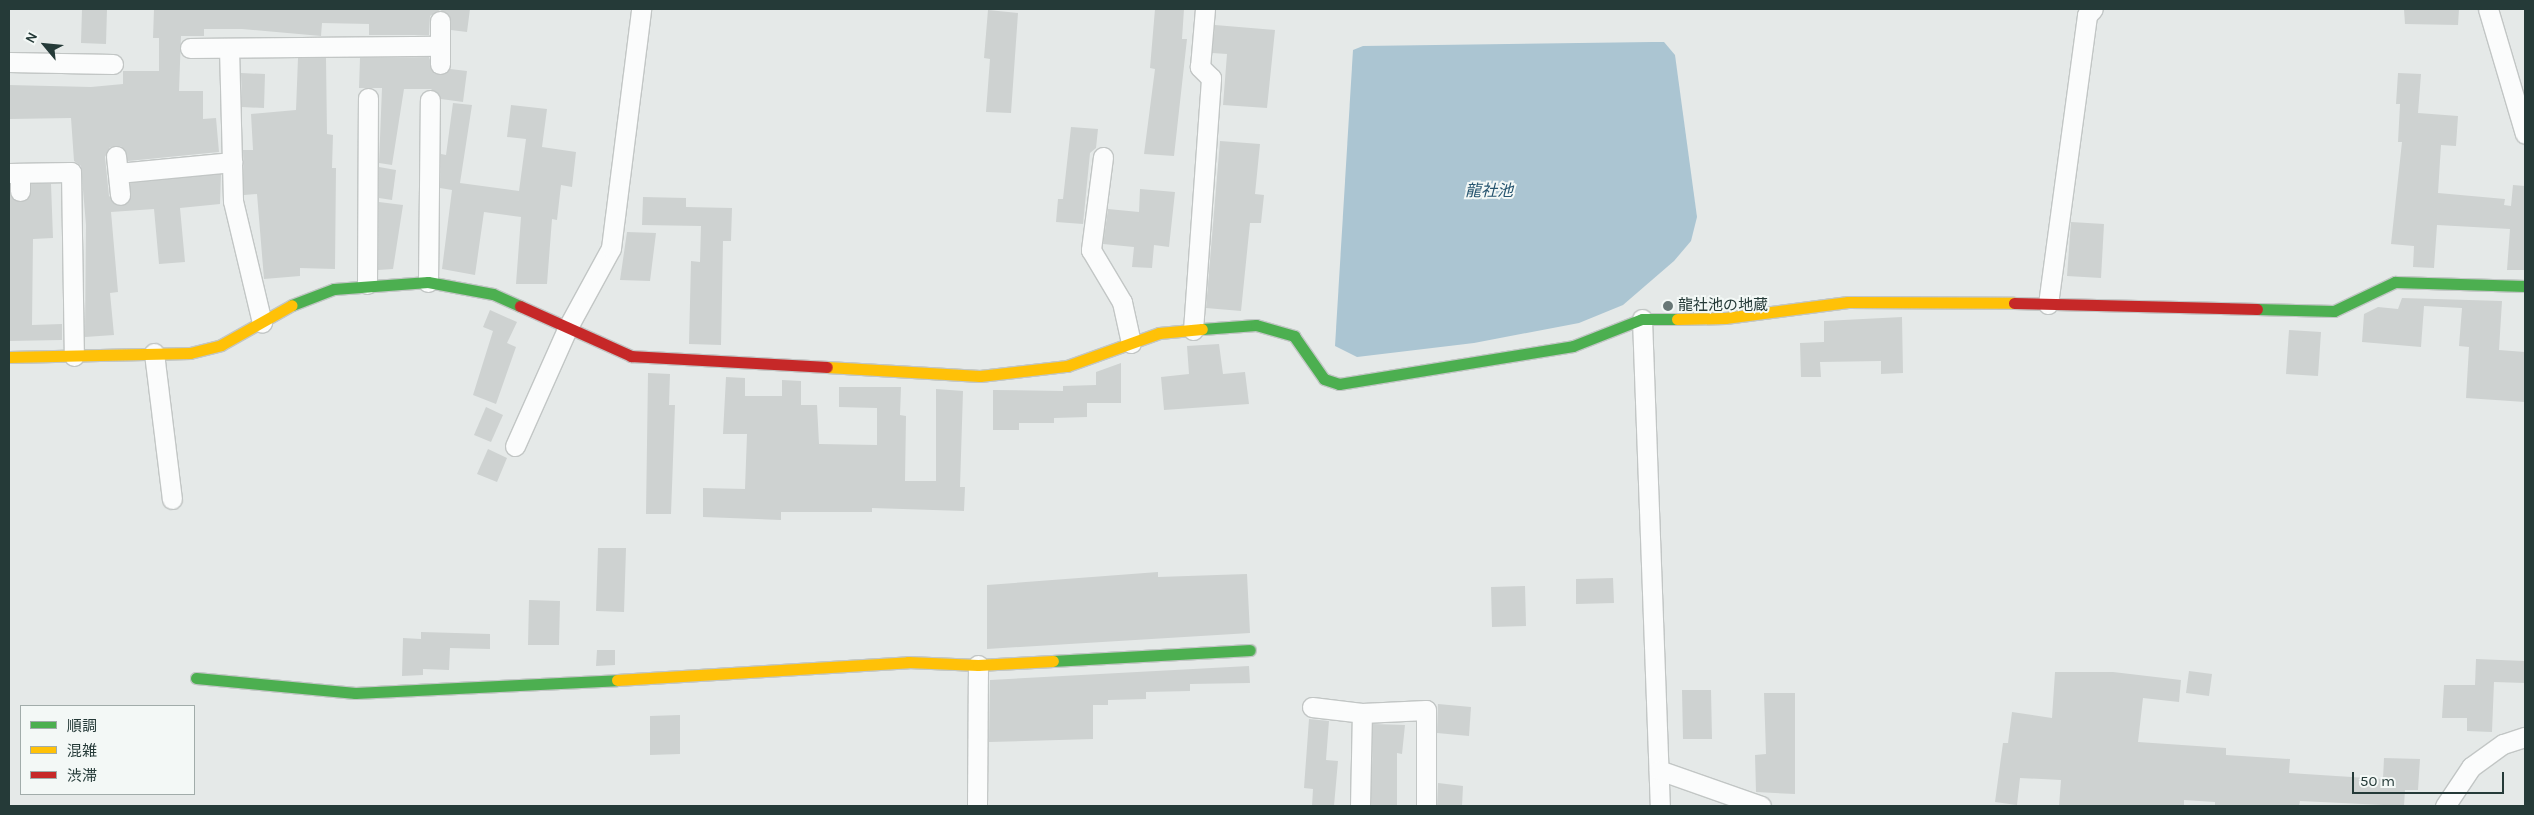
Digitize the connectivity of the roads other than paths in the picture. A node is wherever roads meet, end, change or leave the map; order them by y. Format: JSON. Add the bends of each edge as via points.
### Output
{"nodes":[{"id":1,"x":641,"y":9,"type":"edge"},
{"id":2,"x":1205,"y":9,"type":"edge"},
{"id":3,"x":2093,"y":9,"type":"edge"},
{"id":4,"x":2488,"y":9,"type":"edge"},
{"id":5,"x":440,"y":21,"type":"dead end"},
{"id":6,"x":190,"y":48,"type":"dead end"},
{"id":7,"x":229,"y":48,"type":"junction"},
{"id":8,"x":9,"y":62,"type":"edge"},
{"id":9,"x":113,"y":64,"type":"dead end"},
{"id":10,"x":368,"y":98,"type":"dead end"},
{"id":11,"x":430,"y":100,"type":"dead end"},
{"id":12,"x":2525,"y":134,"type":"edge"},
{"id":13,"x":1103,"y":156,"type":"dead end"},
{"id":14,"x":232,"y":162,"type":"junction"},
{"id":15,"x":16,"y":179,"type":"edge"},
{"id":16,"x":120,"y":195,"type":"dead end"},
{"id":17,"x":428,"y":282,"type":"junction"},
{"id":18,"x":367,"y":284,"type":"junction"},
{"id":19,"x":2525,"y":286,"type":"edge"},
{"id":20,"x":2048,"y":304,"type":"junction"},
{"id":21,"x":1642,"y":319,"type":"junction"},
{"id":22,"x":262,"y":323,"type":"junction"},
{"id":23,"x":568,"y":327,"type":"junction"},
{"id":24,"x":1193,"y":330,"type":"junction"},
{"id":25,"x":1131,"y":343,"type":"junction"},
{"id":26,"x":154,"y":353,"type":"junction"},
{"id":27,"x":74,"y":356,"type":"junction"},
{"id":28,"x":9,"y":357,"type":"edge"},
{"id":29,"x":515,"y":446,"type":"dead end"},
{"id":30,"x":172,"y":499,"type":"dead end"},
{"id":31,"x":1250,"y":650,"type":"dead end"},
{"id":32,"x":978,"y":665,"type":"junction"},
{"id":33,"x":196,"y":678,"type":"dead end"},
{"id":34,"x":1312,"y":707,"type":"dead end"},
{"id":35,"x":1362,"y":713,"type":"junction"},
{"id":36,"x":2525,"y":737,"type":"edge"},
{"id":37,"x":1659,"y":770,"type":"junction"},
{"id":38,"x":977,"y":806,"type":"edge"},
{"id":39,"x":1360,"y":806,"type":"edge"},
{"id":40,"x":1426,"y":806,"type":"edge"},
{"id":41,"x":1660,"y":806,"type":"edge"},
{"id":42,"x":1761,"y":806,"type":"edge"},
{"id":43,"x":2445,"y":806,"type":"edge"}],
"edges":[{"from":1,"to":23,"type":"street","via":[[611,248]]},
{"from":2,"to":24,"type":"street","via":[[1200,66],[1211,78]]},
{"from":3,"to":20,"type":"street","via":[[2087,15]]},
{"from":4,"to":12,"type":"street"},
{"from":5,"to":7,"type":"street","via":[[440,55]]},
{"from":6,"to":7,"type":"street"},
{"from":7,"to":14,"type":"street"},
{"from":8,"to":9,"type":"street"},
{"from":10,"to":18,"type":"street"},
{"from":11,"to":17,"type":"street"},
{"from":13,"to":25,"type":"street","via":[[1091,250],[1122,302]]},
{"from":14,"to":16,"type":"street","via":[[117,164]]},
{"from":14,"to":22,"type":"street","via":[[233,201]]},
{"from":15,"to":27,"type":"street","via":[[71,172]]},
{"from":17,"to":18,"type":"street"},
{"from":17,"to":23,"type":"street","via":[[493,294]]},
{"from":18,"to":22,"type":"street","via":[[334,289],[287,306]]},
{"from":19,"to":20,"type":"street","via":[[2395,282],[2334,311]]},
{"from":20,"to":21,"type":"street","via":[[1848,302],[1725,318]]},
{"from":21,"to":24,"type":"street","via":[[1573,346],[1339,384],[1324,379],[1294,336],[1256,325]]},
{"from":21,"to":37,"type":"street"},
{"from":22,"to":26,"type":"street","via":[[221,345],[190,352]]},
{"from":23,"to":25,"type":"street","via":[[631,356],[980,376],[1068,366]]},
{"from":23,"to":29,"type":"street"},
{"from":24,"to":25,"type":"street","via":[[1159,333]]},
{"from":26,"to":27,"type":"street"},
{"from":26,"to":30,"type":"street","via":[[160,452]]},
{"from":27,"to":28,"type":"street"},
{"from":31,"to":32,"type":"street"},
{"from":32,"to":33,"type":"street","via":[[908,662],[646,681],[356,693]]},
{"from":32,"to":38,"type":"street"},
{"from":34,"to":35,"type":"street"},
{"from":35,"to":39,"type":"street"},
{"from":35,"to":40,"type":"street","via":[[1426,710]]},
{"from":36,"to":43,"type":"street","via":[[2503,744],[2471,767]]},
{"from":37,"to":41,"type":"street"},
{"from":37,"to":42,"type":"street"}]}
